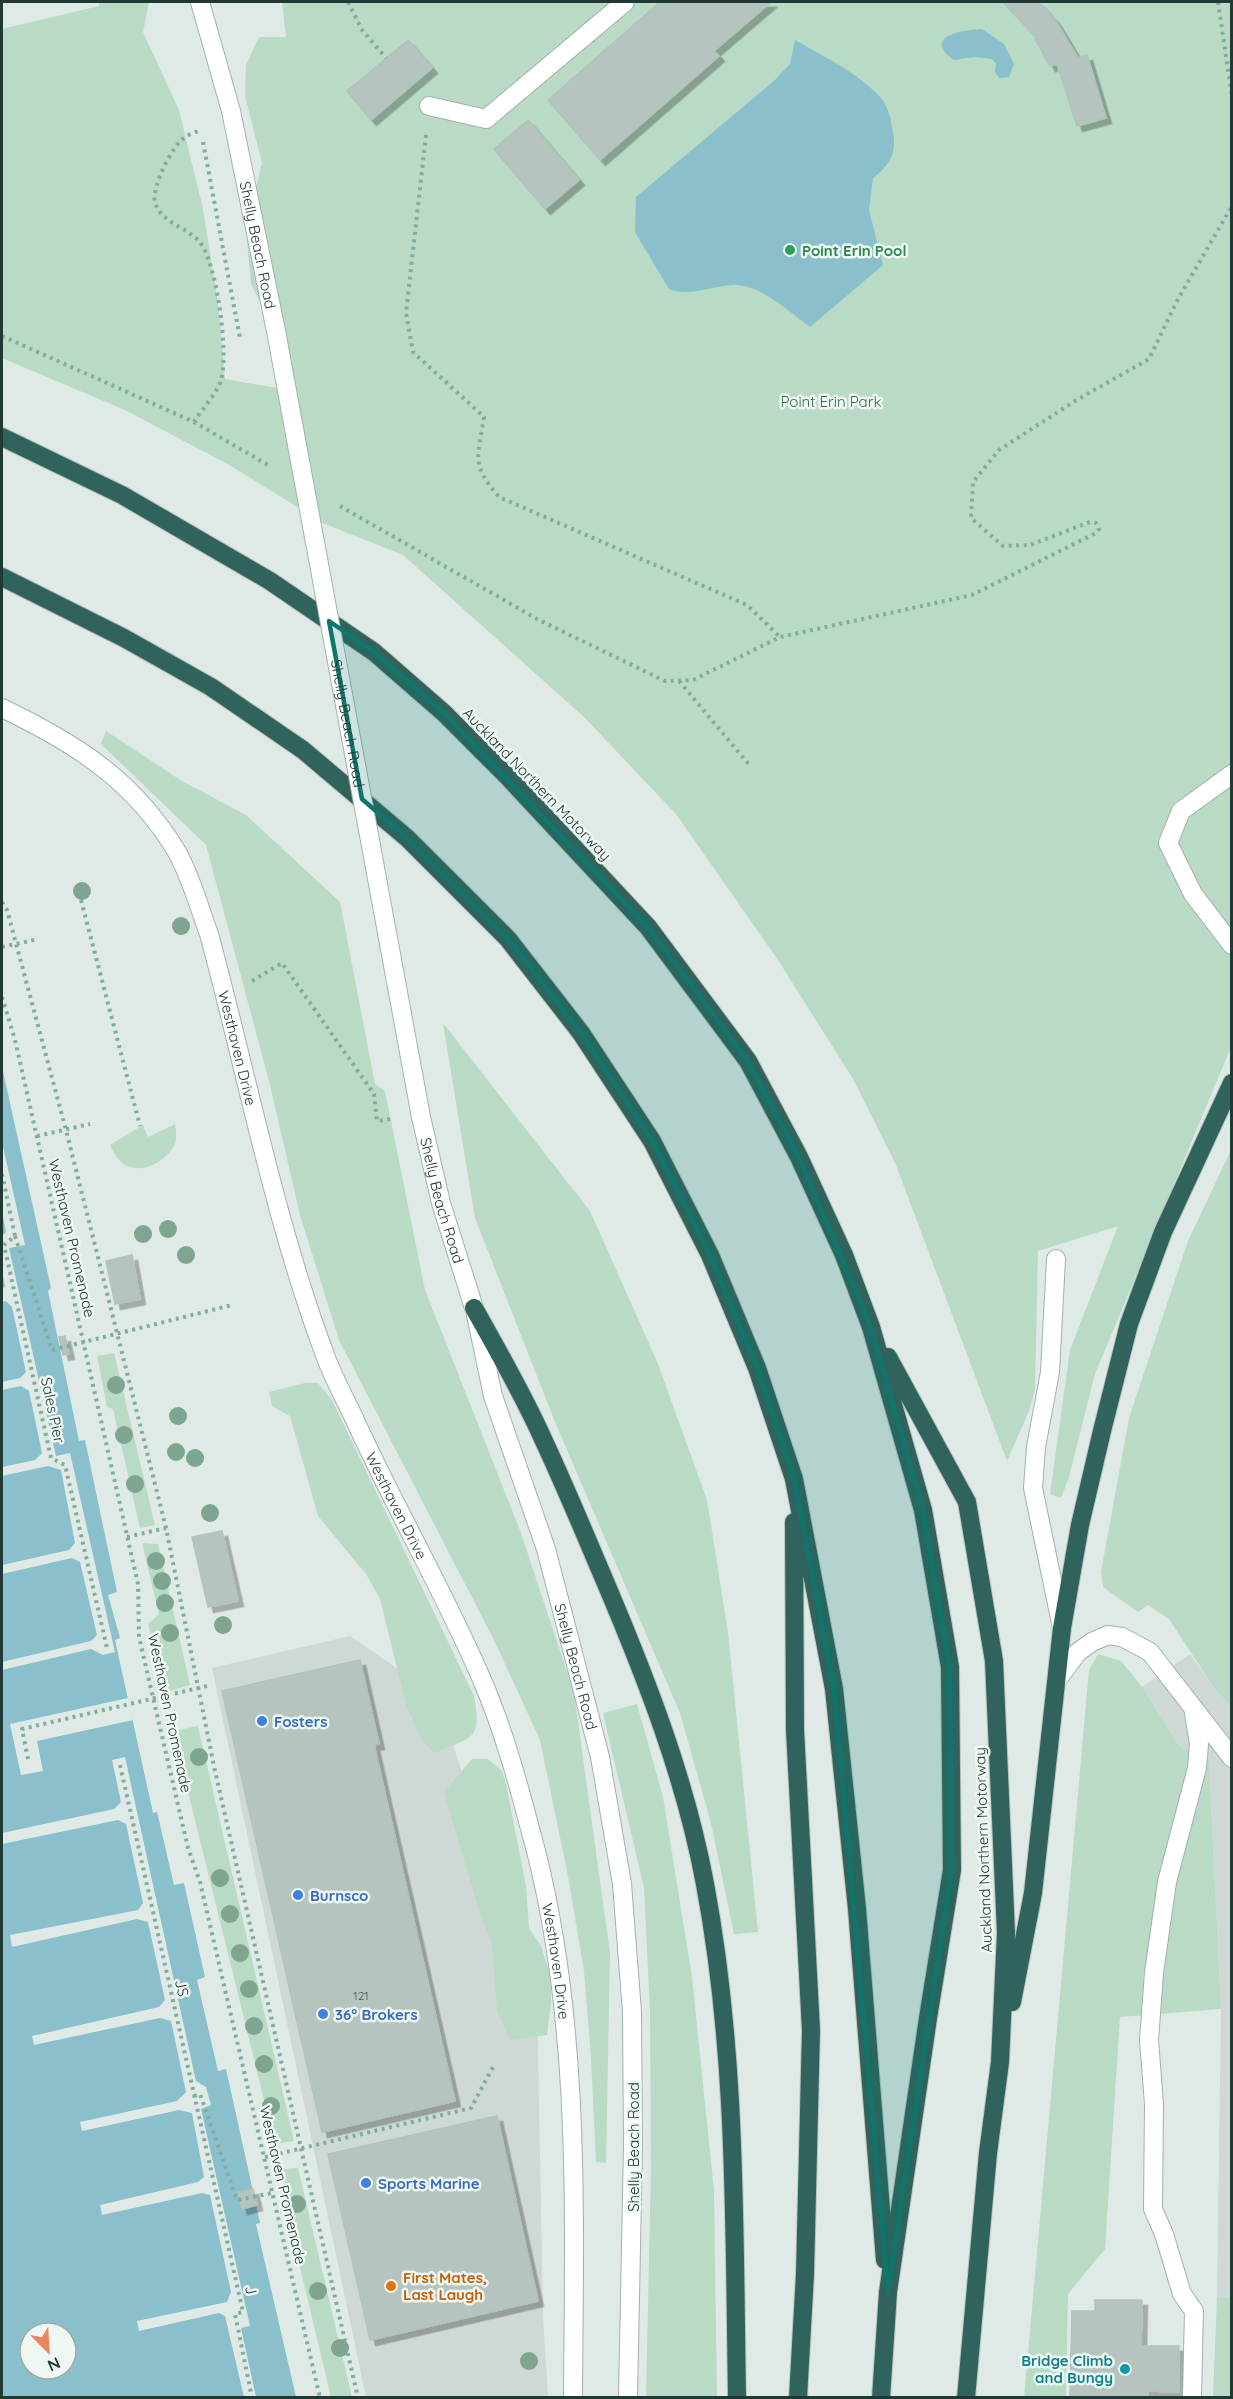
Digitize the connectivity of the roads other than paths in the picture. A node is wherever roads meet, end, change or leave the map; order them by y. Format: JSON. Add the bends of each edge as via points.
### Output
{"nodes":[{"id":1,"x":200,"y":2,"type":"edge"},
{"id":2,"x":625,"y":2,"type":"edge"},
{"id":3,"x":429,"y":106,"type":"road end"},
{"id":4,"x":2,"y":437,"type":"edge"},
{"id":5,"x":2,"y":577,"type":"edge"},
{"id":6,"x":2,"y":708,"type":"edge"},
{"id":7,"x":1232,"y":774,"type":"edge"},
{"id":8,"x":1232,"y":945,"type":"edge"},
{"id":9,"x":1232,"y":1083,"type":"edge"},
{"id":10,"x":1056,"y":1259,"type":"dead end"},
{"id":11,"x":474,"y":1308,"type":"junction"},
{"id":12,"x":871,"y":1327,"type":"junction"},
{"id":13,"x":794,"y":1479,"type":"junction"},
{"id":14,"x":1062,"y":1628,"type":"junction"},
{"id":15,"x":1057,"y":1680,"type":"junction"},
{"id":16,"x":1193,"y":1707,"type":"junction"},
{"id":17,"x":1232,"y":1758,"type":"edge"},
{"id":18,"x":1000,"y":2062,"type":"junction"},
{"id":19,"x":888,"y":2292,"type":"junction"},
{"id":20,"x":573,"y":2397,"type":"edge"},
{"id":21,"x":628,"y":2397,"type":"edge"},
{"id":22,"x":737,"y":2397,"type":"edge"},
{"id":23,"x":798,"y":2397,"type":"edge"},
{"id":24,"x":881,"y":2397,"type":"edge"},
{"id":25,"x":966,"y":2397,"type":"edge"},
{"id":26,"x":1192,"y":2397,"type":"edge"}],
"edges":[{"from":1,"to":11,"type":"street","name":"Shelly Beach Road","bridge":true,"via":[[231,111],[276,332],[421,1117],[441,1203]]},
{"from":2,"to":3,"type":"street","via":[[486,119]]},
{"from":4,"to":12,"type":"highway","name":"Auckland Northern Motorway","via":[[122,495],[270,581],[374,652],[444,713],[508,777],[648,927],[748,1061],[799,1157],[844,1255]]},
{"from":5,"to":13,"type":"highway","name":"Auckland Northern Motorway","via":[[211,687],[303,750],[407,838],[508,939],[581,1033],[652,1141],[714,1265],[757,1368]]},
{"from":6,"to":20,"type":"street","name":"Westhaven Drive","via":[[94,759],[133,795],[178,854],[209,934],[292,1256],[326,1358],[450,1612],[501,1730],[538,1860],[554,1939],[565,2031],[574,2233]]},
{"from":7,"to":8,"type":"street","via":[[1181,811],[1168,843],[1193,894]]},
{"from":9,"to":14,"type":"highway","via":[[1163,1232],[1129,1324],[1080,1525]]},
{"from":10,"to":14,"type":"street","via":[[1050,1372],[1033,1488]]},
{"from":11,"to":21,"type":"street","name":"Shelly Beach Road","via":[[493,1396],[546,1548],[600,1756],[622,1884],[632,2012],[633,2234]]},
{"from":11,"to":22,"type":"highway","via":[[543,1438],[609,1591],[664,1728],[689,1812],[705,1883],[726,2034],[732,2129]]},
{"from":12,"to":18,"type":"highway","name":"Auckland Northern Motorway","via":[[967,1502],[994,1661],[1006,1933]]},
{"from":12,"to":19,"type":"highway","name":"Auckland Northern Motorway","via":[[923,1510],[950,1667],[952,1870]]},
{"from":13,"to":19,"type":"highway","name":"Auckland Northern Motorway","via":[[834,1689],[858,1921]]},
{"from":13,"to":23,"type":"highway","name":"Auckland Northern Motorway","via":[[795,1730],[811,2030]]},
{"from":14,"to":15,"type":"highway"},
{"from":15,"to":16,"type":"street","via":[[1078,1652],[1092,1642],[1108,1635],[1122,1637],[1150,1652]]},
{"from":15,"to":18,"type":"highway","via":[[1033,1893]]},
{"from":16,"to":17,"type":"street"},
{"from":16,"to":26,"type":"street","via":[[1199,1744],[1197,1768],[1167,1882],[1149,2040],[1154,2104],[1153,2210],[1182,2294],[1194,2311]]},
{"from":18,"to":25,"type":"highway","name":"Auckland Northern Motorway"},
{"from":19,"to":24,"type":"highway","name":"Auckland Northern Motorway"}]}
